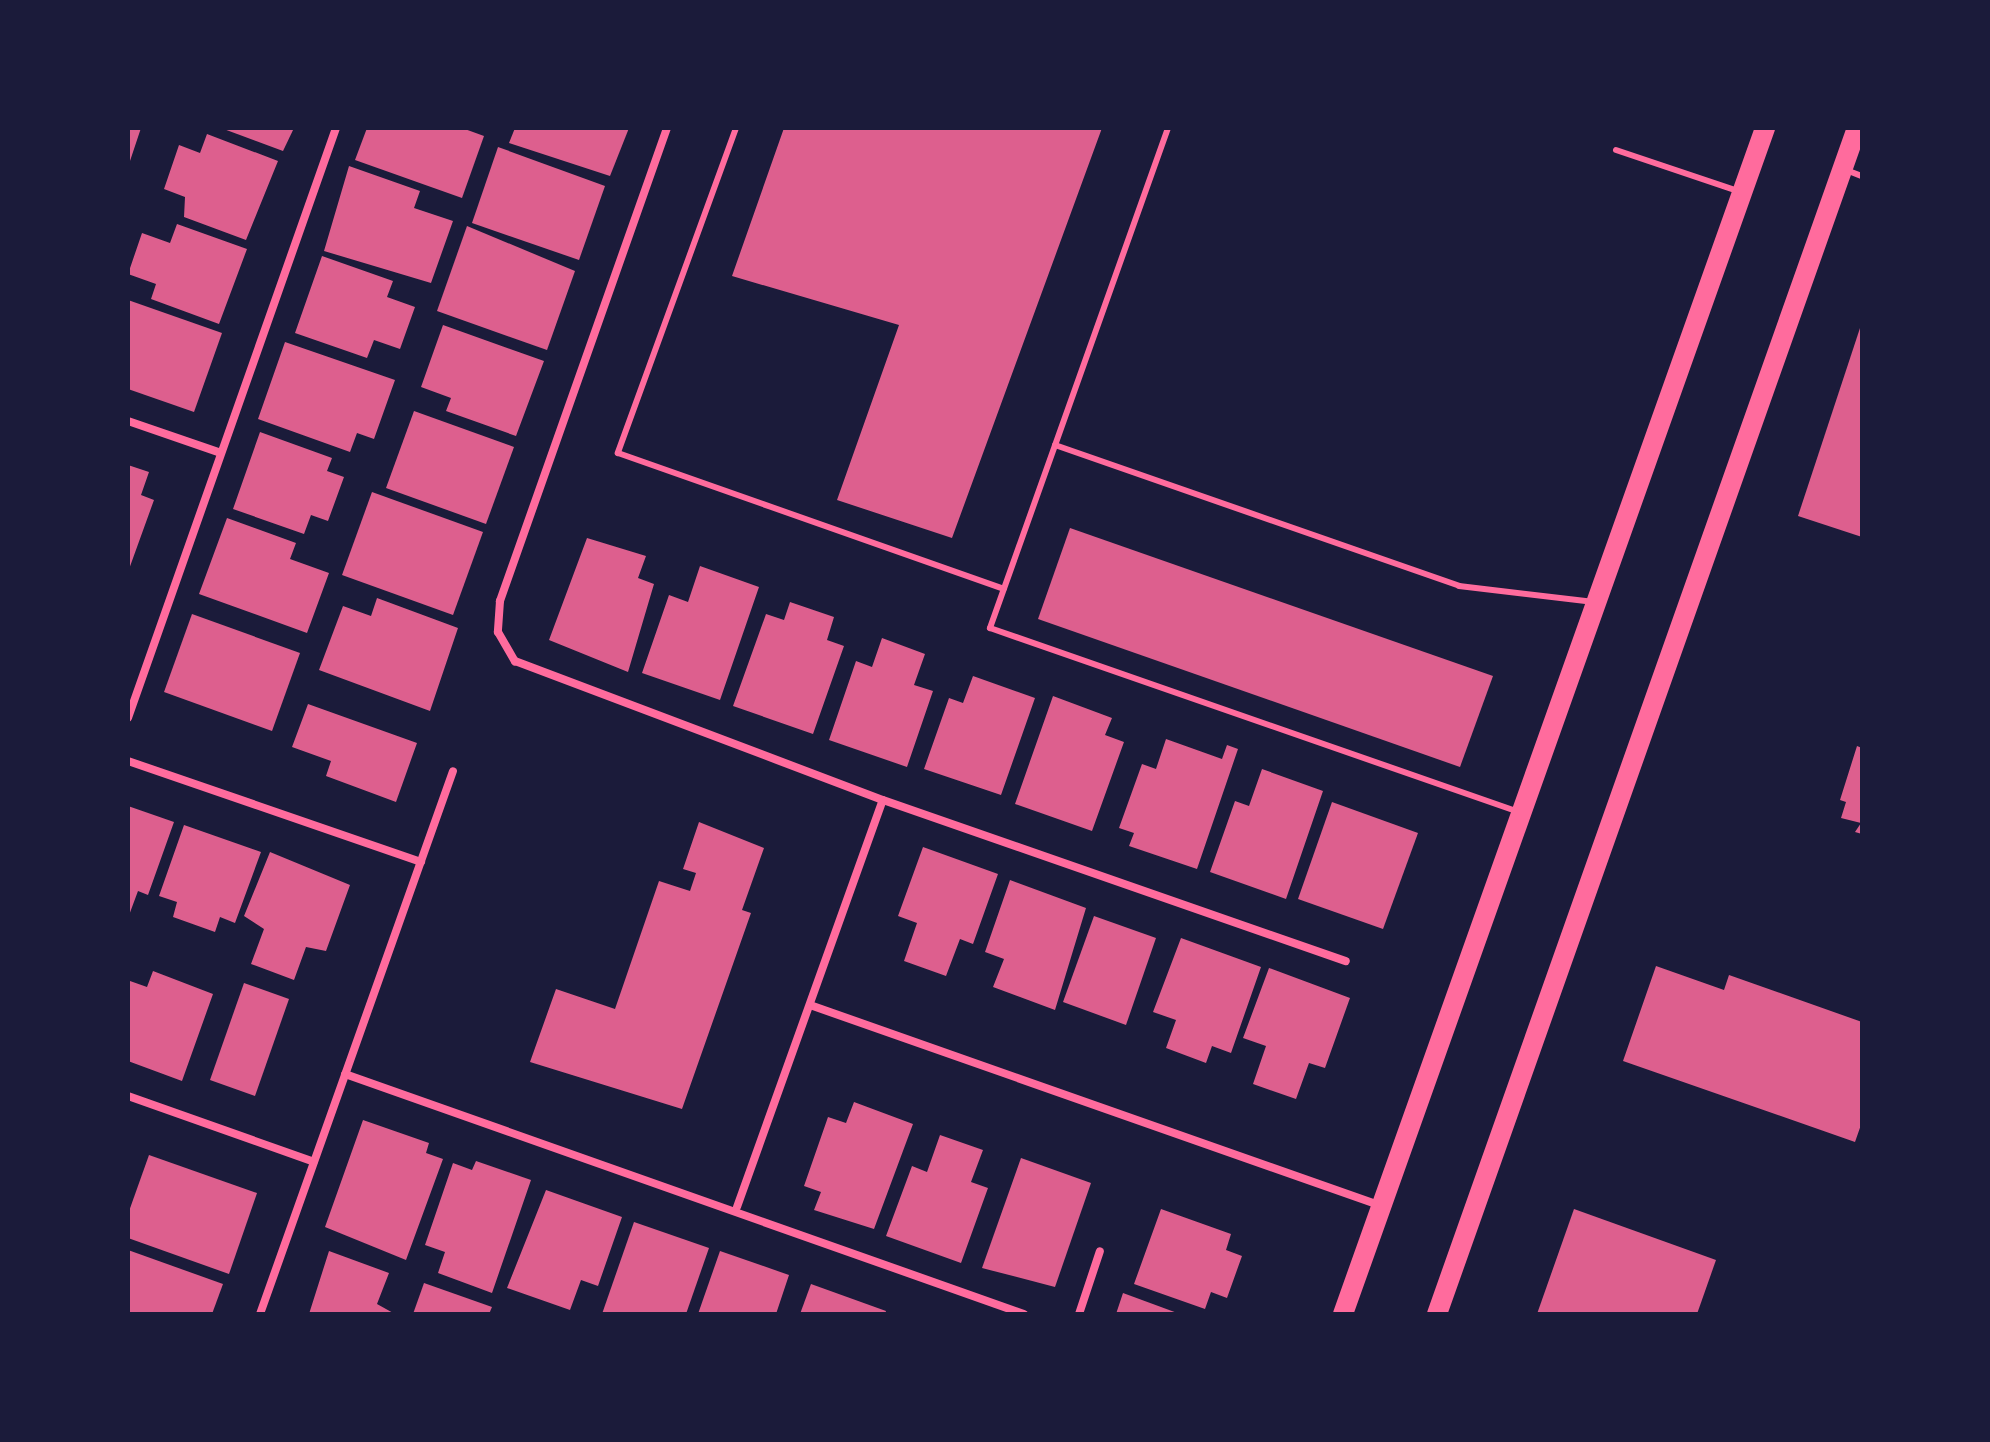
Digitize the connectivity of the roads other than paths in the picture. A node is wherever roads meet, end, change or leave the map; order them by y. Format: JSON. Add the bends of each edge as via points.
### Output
{"nodes":[{"id":1,"x":336,"y":128,"type":"edge"},
{"id":2,"x":667,"y":128,"type":"edge"},
{"id":3,"x":736,"y":128,"type":"edge"},
{"id":4,"x":1168,"y":128,"type":"edge"},
{"id":5,"x":1765,"y":128,"type":"edge"},
{"id":6,"x":1857,"y":128,"type":"edge"},
{"id":7,"x":1616,"y":150,"type":"dead end"},
{"id":8,"x":1842,"y":169,"type":"junction"},
{"id":9,"x":1862,"y":176,"type":"edge"},
{"id":10,"x":1742,"y":192,"type":"junction"},
{"id":11,"x":128,"y":421,"type":"edge"},
{"id":12,"x":1055,"y":445,"type":"junction"},
{"id":13,"x":221,"y":453,"type":"junction"},
{"id":14,"x":1004,"y":589,"type":"junction"},
{"id":15,"x":1595,"y":602,"type":"junction"},
{"id":16,"x":128,"y":718,"type":"edge"},
{"id":17,"x":128,"y":761,"type":"edge"},
{"id":18,"x":453,"y":771,"type":"dead end"},
{"id":19,"x":883,"y":800,"type":"junction"},
{"id":20,"x":1519,"y":812,"type":"junction"},
{"id":21,"x":421,"y":862,"type":"junction"},
{"id":22,"x":1346,"y":961,"type":"dead end"},
{"id":23,"x":810,"y":1005,"type":"junction"},
{"id":24,"x":345,"y":1074,"type":"junction"},
{"id":25,"x":128,"y":1096,"type":"edge"},
{"id":26,"x":314,"y":1162,"type":"junction"},
{"id":27,"x":1381,"y":1206,"type":"junction"},
{"id":28,"x":737,"y":1207,"type":"junction"},
{"id":29,"x":1100,"y":1251,"type":"dead end"},
{"id":30,"x":260,"y":1314,"type":"edge"},
{"id":31,"x":1024,"y":1314,"type":"edge"},
{"id":32,"x":1079,"y":1314,"type":"edge"},
{"id":33,"x":1343,"y":1314,"type":"edge"},
{"id":34,"x":1437,"y":1314,"type":"edge"}],
"edges":[{"from":1,"to":13,"type":"street"},
{"from":2,"to":19,"type":"street","via":[[500,601],[498,632],[515,661],[545,677]]},
{"from":3,"to":14,"type":"lane","via":[[618,453]]},
{"from":4,"to":12,"type":"lane"},
{"from":5,"to":10,"type":"main road"},
{"from":6,"to":8,"type":"main road"},
{"from":7,"to":10,"type":"lane"},
{"from":8,"to":9,"type":"lane"},
{"from":8,"to":34,"type":"main road"},
{"from":10,"to":15,"type":"main road"},
{"from":11,"to":13,"type":"street"},
{"from":12,"to":14,"type":"lane"},
{"from":12,"to":15,"type":"lane","via":[[1459,586]]},
{"from":13,"to":16,"type":"street"},
{"from":14,"to":20,"type":"lane","via":[[990,628]]},
{"from":15,"to":20,"type":"main road"},
{"from":17,"to":21,"type":"street"},
{"from":18,"to":21,"type":"street"},
{"from":19,"to":22,"type":"street"},
{"from":19,"to":23,"type":"street"},
{"from":20,"to":27,"type":"main road"},
{"from":21,"to":24,"type":"street"},
{"from":23,"to":27,"type":"street"},
{"from":23,"to":28,"type":"street"},
{"from":24,"to":26,"type":"street"},
{"from":24,"to":28,"type":"street"},
{"from":25,"to":26,"type":"street"},
{"from":26,"to":30,"type":"street"},
{"from":27,"to":33,"type":"main road"},
{"from":28,"to":31,"type":"street"},
{"from":29,"to":32,"type":"street"}]}
